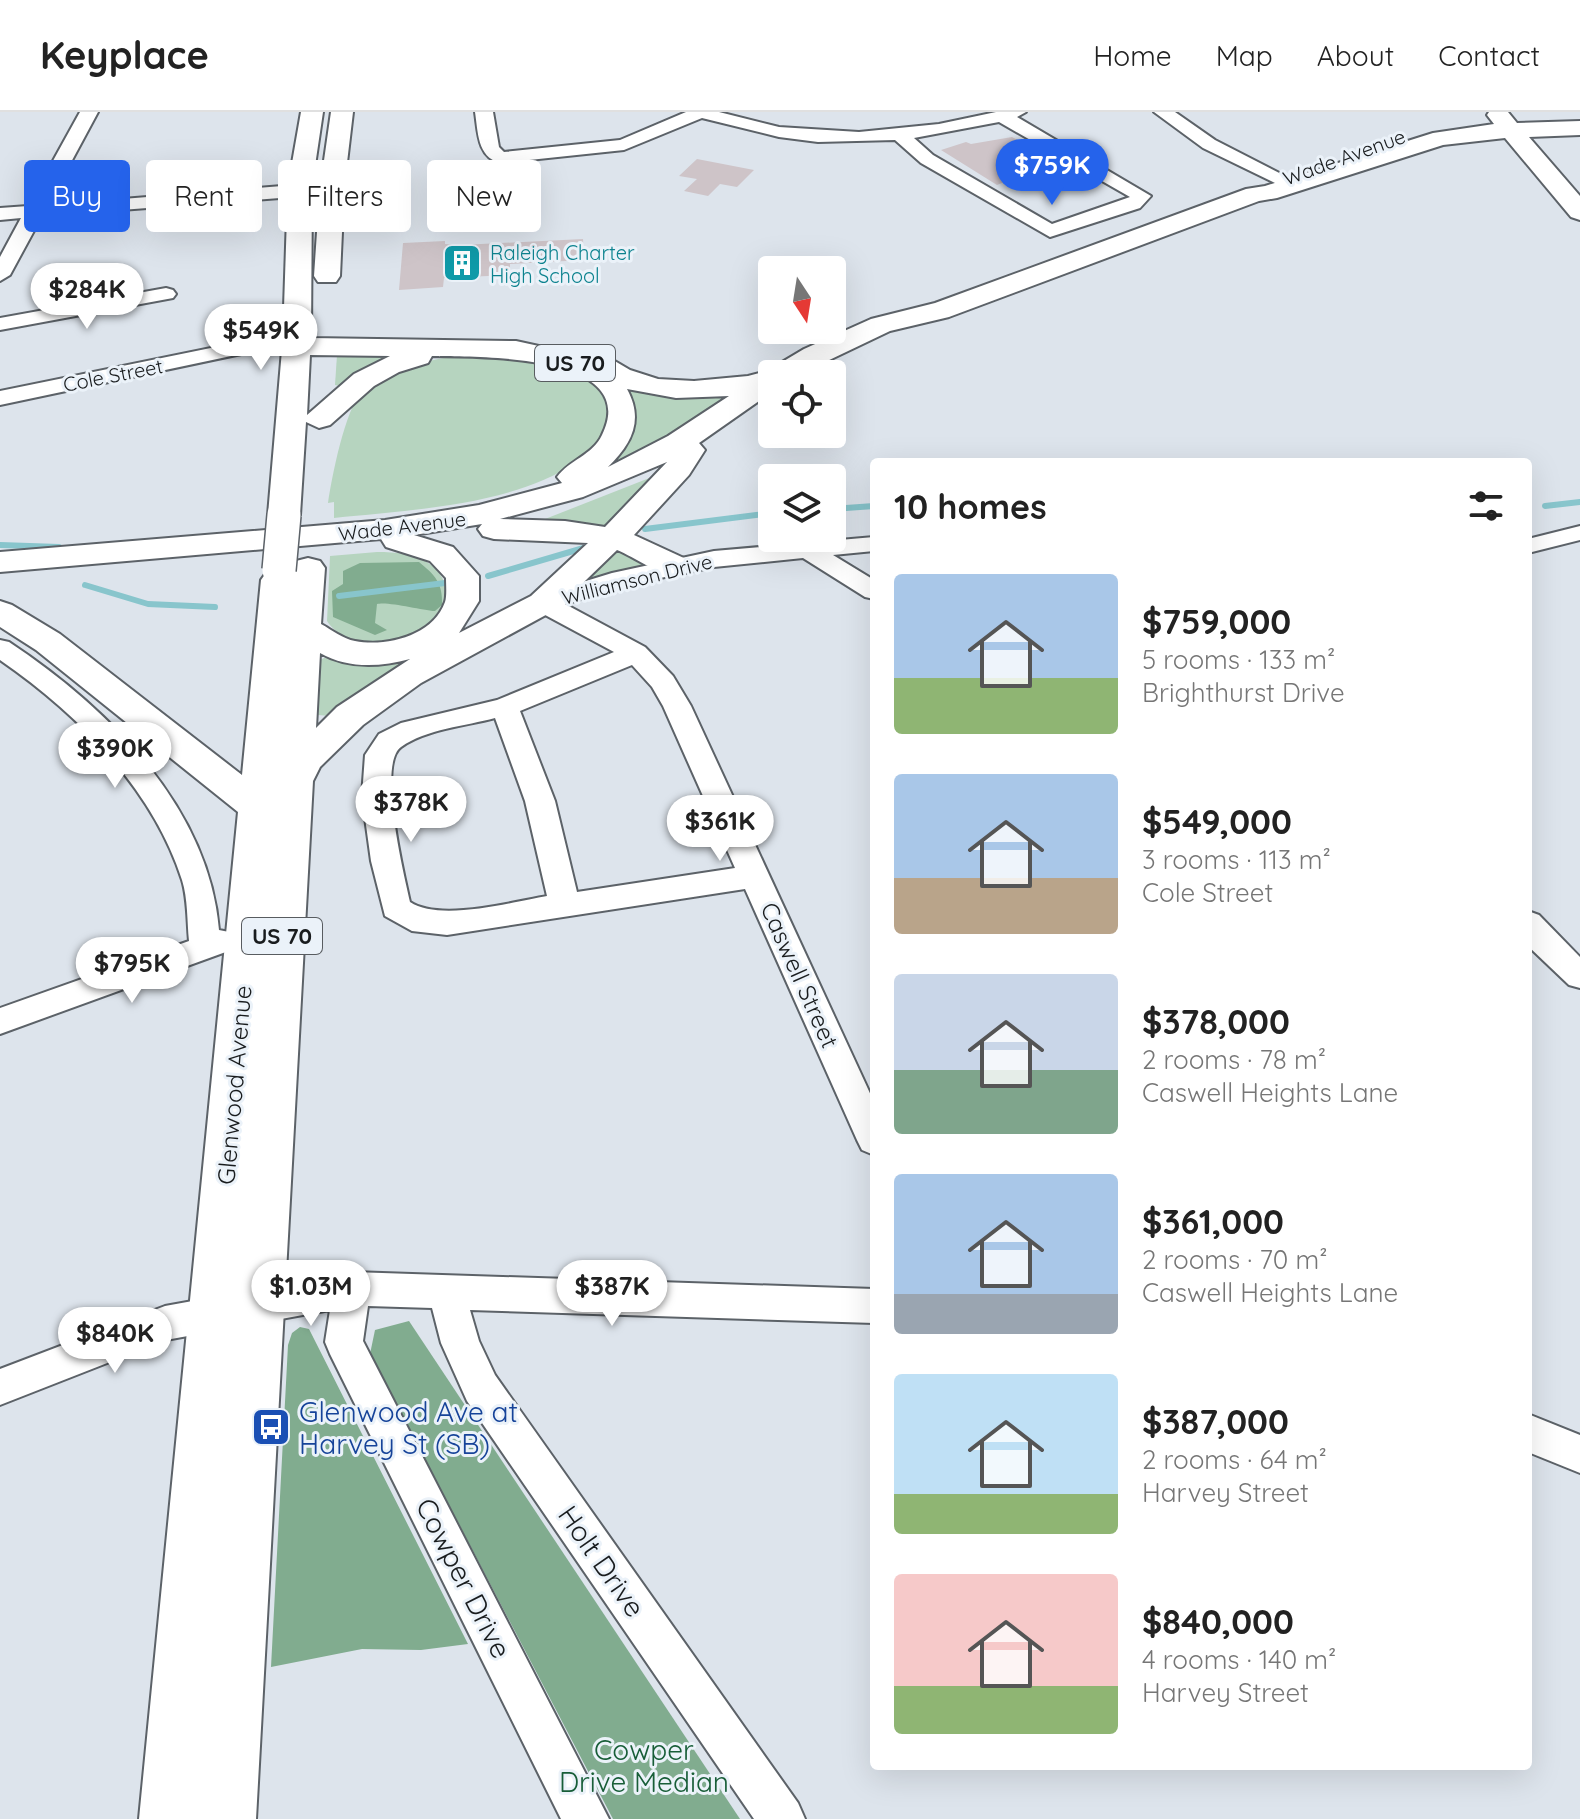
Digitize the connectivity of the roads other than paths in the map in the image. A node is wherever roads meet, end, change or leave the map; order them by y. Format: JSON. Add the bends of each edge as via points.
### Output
{"nodes":[{"id":1,"x":89,"y":112,"type":"edge"},
{"id":2,"x":312,"y":112,"type":"edge"},
{"id":3,"x":342,"y":112,"type":"edge"},
{"id":4,"x":484,"y":112,"type":"edge"},
{"id":5,"x":701,"y":112,"type":"edge"},
{"id":6,"x":1163,"y":112,"type":"edge"},
{"id":7,"x":1010,"y":114,"type":"edge"},
{"id":8,"x":1580,"y":120,"type":"edge"},
{"id":9,"x":1503,"y":121,"type":"edge"},
{"id":10,"x":1580,"y":128,"type":"edge"},
{"id":11,"x":899,"y":135,"type":"junction"},
{"id":12,"x":63,"y":160,"type":"edge"},
{"id":13,"x":304,"y":160,"type":"edge"},
{"id":14,"x":336,"y":160,"type":"edge"},
{"id":15,"x":1282,"y":179,"type":"junction"},
{"id":16,"x":278,"y":192,"type":"edge"},
{"id":17,"x":1255,"y":194,"type":"junction"},
{"id":18,"x":130,"y":204,"type":"edge"},
{"id":19,"x":24,"y":212,"type":"edge"},
{"id":20,"x":1580,"y":212,"type":"edge"},
{"id":21,"x":0,"y":214,"type":"edge"},
{"id":22,"x":24,"y":232,"type":"edge"},
{"id":23,"x":306,"y":232,"type":"edge"},
{"id":24,"x":327,"y":232,"type":"edge"},
{"id":25,"x":0,"y":275,"type":"edge"},
{"id":26,"x":166,"y":294,"type":"dead end"},
{"id":27,"x":0,"y":324,"type":"edge"},
{"id":28,"x":315,"y":334,"type":"junction"},
{"id":29,"x":455,"y":350,"type":"junction"},
{"id":30,"x":826,"y":360,"type":"edge"},
{"id":31,"x":758,"y":383,"type":"edge"},
{"id":32,"x":758,"y":393,"type":"edge"},
{"id":33,"x":758,"y":397,"type":"edge"},
{"id":34,"x":0,"y":398,"type":"edge"},
{"id":35,"x":319,"y":419,"type":"junction"},
{"id":36,"x":690,"y":450,"type":"junction"},
{"id":37,"x":498,"y":511,"type":"junction"},
{"id":38,"x":298,"y":513,"type":"junction"},
{"id":39,"x":468,"y":529,"type":"junction"},
{"id":40,"x":1580,"y":533,"type":"edge"},
{"id":41,"x":612,"y":538,"type":"junction"},
{"id":42,"x":397,"y":540,"type":"junction"},
{"id":43,"x":870,"y":544,"type":"edge"},
{"id":44,"x":1532,"y":545,"type":"edge"},
{"id":45,"x":846,"y":547,"type":"edge"},
{"id":46,"x":786,"y":552,"type":"edge"},
{"id":47,"x":810,"y":552,"type":"edge"},
{"id":48,"x":0,"y":562,"type":"edge"},
{"id":49,"x":674,"y":566,"type":"junction"},
{"id":50,"x":294,"y":569,"type":"junction"},
{"id":51,"x":0,"y":574,"type":"edge"},
{"id":52,"x":870,"y":589,"type":"edge"},
{"id":53,"x":543,"y":603,"type":"junction"},
{"id":54,"x":0,"y":612,"type":"edge"},
{"id":55,"x":303,"y":628,"type":"junction"},
{"id":56,"x":0,"y":648,"type":"edge"},
{"id":57,"x":402,"y":651,"type":"junction"},
{"id":58,"x":636,"y":653,"type":"junction"},
{"id":59,"x":505,"y":707,"type":"junction"},
{"id":60,"x":350,"y":716,"type":"junction"},
{"id":61,"x":281,"y":725,"type":"junction"},
{"id":62,"x":293,"y":783,"type":"junction"},
{"id":63,"x":256,"y":806,"type":"junction"},
{"id":64,"x":756,"y":876,"type":"junction"},
{"id":65,"x":565,"y":906,"type":"junction"},
{"id":66,"x":1532,"y":928,"type":"edge"},
{"id":67,"x":246,"y":934,"type":"junction"},
{"id":68,"x":205,"y":947,"type":"junction"},
{"id":69,"x":1580,"y":976,"type":"edge"},
{"id":70,"x":0,"y":1021,"type":"edge"},
{"id":71,"x":870,"y":1131,"type":"edge"},
{"id":72,"x":352,"y":1289,"type":"junction"},
{"id":73,"x":446,"y":1291,"type":"junction"},
{"id":74,"x":870,"y":1306,"type":"edge"},
{"id":75,"x":238,"y":1308,"type":"junction"},
{"id":76,"x":0,"y":1387,"type":"edge"},
{"id":77,"x":1532,"y":1435,"type":"edge"},
{"id":78,"x":1580,"y":1454,"type":"edge"},
{"id":79,"x":170,"y":1819,"type":"edge"},
{"id":80,"x":225,"y":1819,"type":"edge"},
{"id":81,"x":586,"y":1819,"type":"edge"},
{"id":82,"x":782,"y":1819,"type":"edge"}],
"edges":[{"from":1,"to":12,"type":"street"},
{"from":2,"to":13,"type":"main road","name":"Glenwood Avenue"},
{"from":3,"to":14,"type":"main road","name":"Glenwood Avenue"},
{"from":4,"to":5,"type":"street","via":[[490,148],[500,158],[624,145]]},
{"from":5,"to":11,"type":"street","via":[[788,134]]},
{"from":6,"to":15,"type":"street","via":[[1209,144]]},
{"from":7,"to":11,"type":"street"},
{"from":7,"to":11,"type":"street","via":[[1142,196],[1133,204],[1050,231],[927,159]]},
{"from":8,"to":9,"type":"main road","name":"Wade Avenue"},
{"from":9,"to":10,"type":"main road","name":"Wade Avenue"},
{"from":9,"to":15,"type":"main road","name":"Wade Avenue","via":[[1416,131]]},
{"from":9,"to":17,"type":"main road","name":"Wade Avenue"},
{"from":9,"to":20,"type":"main road"},
{"from":15,"to":17,"type":"main road","name":"Wade Avenue"},
{"from":16,"to":18,"type":"street"},
{"from":17,"to":30,"type":"main road","name":"Wade Avenue","via":[[939,311],[936,317]]},
{"from":19,"to":21,"type":"street"},
{"from":22,"to":25,"type":"street"},
{"from":23,"to":28,"type":"main road","name":"Glenwood Avenue"},
{"from":24,"to":28,"type":"main road","name":"Glenwood Avenue"},
{"from":26,"to":27,"type":"street"},
{"from":28,"to":29,"type":"main road"},
{"from":28,"to":31,"type":"main road","via":[[536,344],[578,354],[635,382],[674,389]]},
{"from":28,"to":34,"type":"street","name":"Cole Street"},
{"from":28,"to":35,"type":"main road","name":"Glenwood Avenue"},
{"from":28,"to":38,"type":"main road","name":"Glenwood Avenue"},
{"from":29,"to":35,"type":"main road","number":"US 70","via":[[411,358],[369,376]]},
{"from":29,"to":37,"type":"main road","number":"US 70","via":[[516,349],[565,359],[608,384],[624,414],[618,439],[604,457]]},
{"from":32,"to":37,"type":"main road","name":"Wade Avenue","via":[[648,459],[560,495]]},
{"from":33,"to":36,"type":"main road","name":"Wade Avenue"},
{"from":35,"to":38,"type":"main road","name":"Glenwood Avenue"},
{"from":36,"to":39,"type":"main road","name":"Wade Avenue","via":[[578,500]]},
{"from":36,"to":41,"type":"main road"},
{"from":37,"to":48,"type":"main road","name":"Wade Avenue","number":"US 70","via":[[372,531]]},
{"from":38,"to":50,"type":"main road","name":"Glenwood Avenue","bridge":true},
{"from":39,"to":41,"type":"main road","via":[[561,528]]},
{"from":39,"to":42,"type":"main road","name":"Wade Avenue"},
{"from":40,"to":44,"type":"street"},
{"from":41,"to":49,"type":"main road"},
{"from":41,"to":53,"type":"main road"},
{"from":42,"to":51,"type":"main road","name":"Wade Avenue"},
{"from":42,"to":57,"type":"main road","via":[[450,559],[466,586],[449,627]]},
{"from":43,"to":45,"type":"street","name":"Williamson Drive"},
{"from":46,"to":49,"type":"street","name":"Williamson Drive"},
{"from":47,"to":52,"type":"street"},
{"from":49,"to":53,"type":"street","name":"Williamson Drive"},
{"from":50,"to":55,"type":"main road","name":"Glenwood Avenue","number":"US 70"},
{"from":50,"to":61,"type":"main road","name":"Glenwood Avenue"},
{"from":53,"to":57,"type":"main road","via":[[429,647]]},
{"from":53,"to":58,"type":"street","name":"Caswell Street"},
{"from":53,"to":60,"type":"main road","via":[[408,675]]},
{"from":54,"to":63,"type":"main road","via":[[48,642]]},
{"from":55,"to":57,"type":"main road","via":[[321,643],[354,654]]},
{"from":55,"to":61,"type":"main road","name":"Glenwood Avenue","number":"US 70"},
{"from":56,"to":68,"type":"street","via":[[71,702],[148,788],[189,857],[198,884]]},
{"from":58,"to":59,"type":"street"},
{"from":58,"to":64,"type":"street","name":"Caswell Street","via":[[677,706]]},
{"from":59,"to":65,"type":"street","via":[[540,801]]},
{"from":59,"to":65,"type":"street","via":[[411,730],[389,741],[379,755],[377,796],[396,908],[412,919],[447,923]]},
{"from":60,"to":61,"type":"main road"},
{"from":60,"to":62,"type":"main road","via":[[305,760]]},
{"from":61,"to":62,"type":"main road","name":"Glenwood Avenue","number":"US 70"},
{"from":61,"to":63,"type":"main road","name":"Glenwood Avenue"},
{"from":62,"to":75,"type":"main road","name":"Glenwood Avenue","number":"US 70"},
{"from":63,"to":67,"type":"main road","name":"Glenwood Avenue","number":"US 70"},
{"from":64,"to":65,"type":"street"},
{"from":64,"to":71,"type":"street","name":"Caswell Street"},
{"from":66,"to":69,"type":"street"},
{"from":67,"to":68,"type":"street"},
{"from":67,"to":75,"type":"main road","name":"Glenwood Avenue","number":"US 70"},
{"from":68,"to":70,"type":"street"},
{"from":72,"to":73,"type":"street"},
{"from":72,"to":75,"type":"street"},
{"from":72,"to":81,"type":"street","name":"Cowper Drive","via":[[344,1342]]},
{"from":73,"to":74,"type":"street"},
{"from":73,"to":82,"type":"street","name":"Holt Drive","via":[[460,1343],[481,1388]]},
{"from":75,"to":76,"type":"street","via":[[157,1326]]},
{"from":75,"to":79,"type":"main road","name":"Glenwood Avenue","number":"US 70"},
{"from":75,"to":80,"type":"main road","name":"Glenwood Avenue","number":"US 70"},
{"from":77,"to":78,"type":"street"}]}
